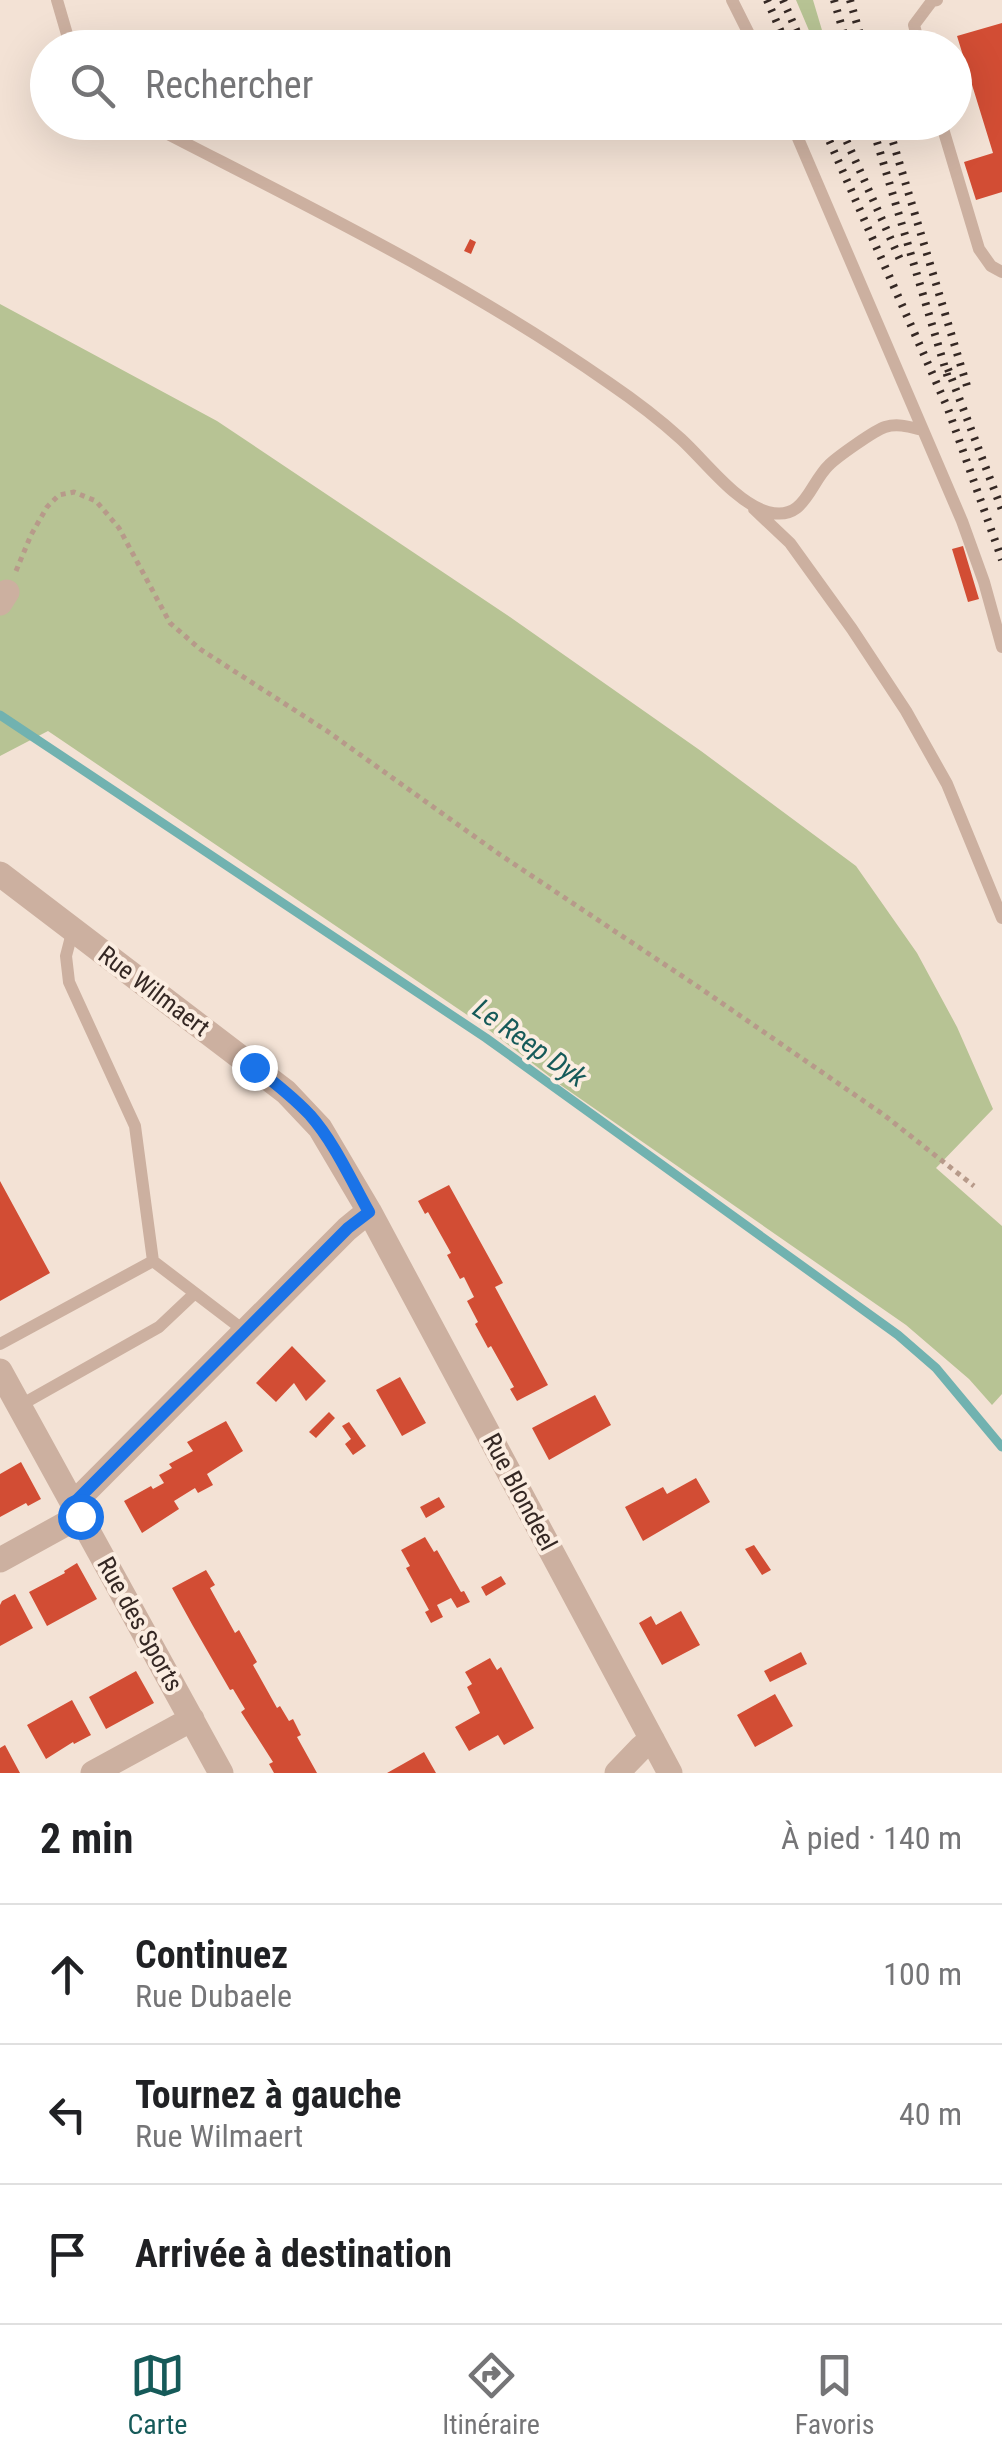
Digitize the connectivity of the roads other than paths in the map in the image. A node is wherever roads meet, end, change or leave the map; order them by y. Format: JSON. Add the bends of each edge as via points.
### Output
{"nodes":[{"id":1,"x":57,"y":0,"type":"edge"},
{"id":2,"x":732,"y":0,"type":"edge"},
{"id":3,"x":934,"y":0,"type":"edge"},
{"id":4,"x":65,"y":30,"type":"edge"},
{"id":5,"x":747,"y":30,"type":"edge"},
{"id":6,"x":915,"y":30,"type":"edge"},
{"id":7,"x":177,"y":140,"type":"edge"},
{"id":8,"x":798,"y":140,"type":"edge"},
{"id":9,"x":947,"y":140,"type":"edge"},
{"id":10,"x":1002,"y":272,"type":"edge"},
{"id":11,"x":922,"y":430,"type":"junction"},
{"id":12,"x":744,"y":500,"type":"junction"},
{"id":13,"x":1002,"y":647,"type":"edge"},
{"id":14,"x":0,"y":874,"type":"edge"},
{"id":15,"x":1002,"y":918,"type":"edge"},
{"id":16,"x":73,"y":930,"type":"junction"},
{"id":17,"x":369,"y":1212,"type":"junction"},
{"id":18,"x":152,"y":1261,"type":"junction"},
{"id":19,"x":194,"y":1293,"type":"junction"},
{"id":20,"x":246,"y":1332,"type":"junction"},
{"id":21,"x":0,"y":1344,"type":"edge"},
{"id":22,"x":0,"y":1371,"type":"edge"},
{"id":23,"x":19,"y":1406,"type":"junction"},
{"id":24,"x":77,"y":1510,"type":"junction"},
{"id":25,"x":0,"y":1560,"type":"edge"},
{"id":26,"x":192,"y":1719,"type":"junction"},
{"id":27,"x":652,"y":1740,"type":"junction"},
{"id":28,"x":93,"y":1773,"type":"edge"},
{"id":29,"x":221,"y":1773,"type":"edge"},
{"id":30,"x":616,"y":1773,"type":"edge"},
{"id":31,"x":670,"y":1773,"type":"edge"}],
"edges":[{"from":1,"to":4,"type":"lane"},
{"from":2,"to":5,"type":"lane"},
{"from":3,"to":6,"type":"lane"},
{"from":7,"to":12,"type":"lane","via":[[530,330],[679,438]]},
{"from":8,"to":11,"type":"lane"},
{"from":9,"to":10,"type":"lane","via":[[979,249]]},
{"from":11,"to":12,"type":"lane","via":[[884,427],[827,466],[801,506],[769,512]]},
{"from":11,"to":13,"type":"lane","via":[[962,521]]},
{"from":12,"to":15,"type":"lane","via":[[790,543],[906,711],[947,784]]},
{"from":14,"to":16,"type":"street","name":"Rue Wilmaert"},
{"from":16,"to":17,"type":"street","name":"Rue Wilmaert","via":[[298,1103]]},
{"from":16,"to":18,"type":"lane","via":[[68,982],[135,1126]]},
{"from":17,"to":20,"type":"street"},
{"from":17,"to":27,"type":"street","name":"Rue Blondeel"},
{"from":18,"to":19,"type":"lane"},
{"from":18,"to":21,"type":"lane"},
{"from":19,"to":20,"type":"lane"},
{"from":19,"to":23,"type":"lane","via":[[159,1328]]},
{"from":20,"to":24,"type":"street"},
{"from":22,"to":23,"type":"street","name":"Rue des Sports"},
{"from":23,"to":24,"type":"street","name":"Rue des Sports"},
{"from":24,"to":25,"type":"street"},
{"from":24,"to":26,"type":"street","name":"Rue des Sports"},
{"from":26,"to":28,"type":"street"},
{"from":26,"to":29,"type":"street","name":"Rue des Sports"},
{"from":27,"to":30,"type":"street"},
{"from":27,"to":31,"type":"street","name":"Rue Blondeel"}]}
